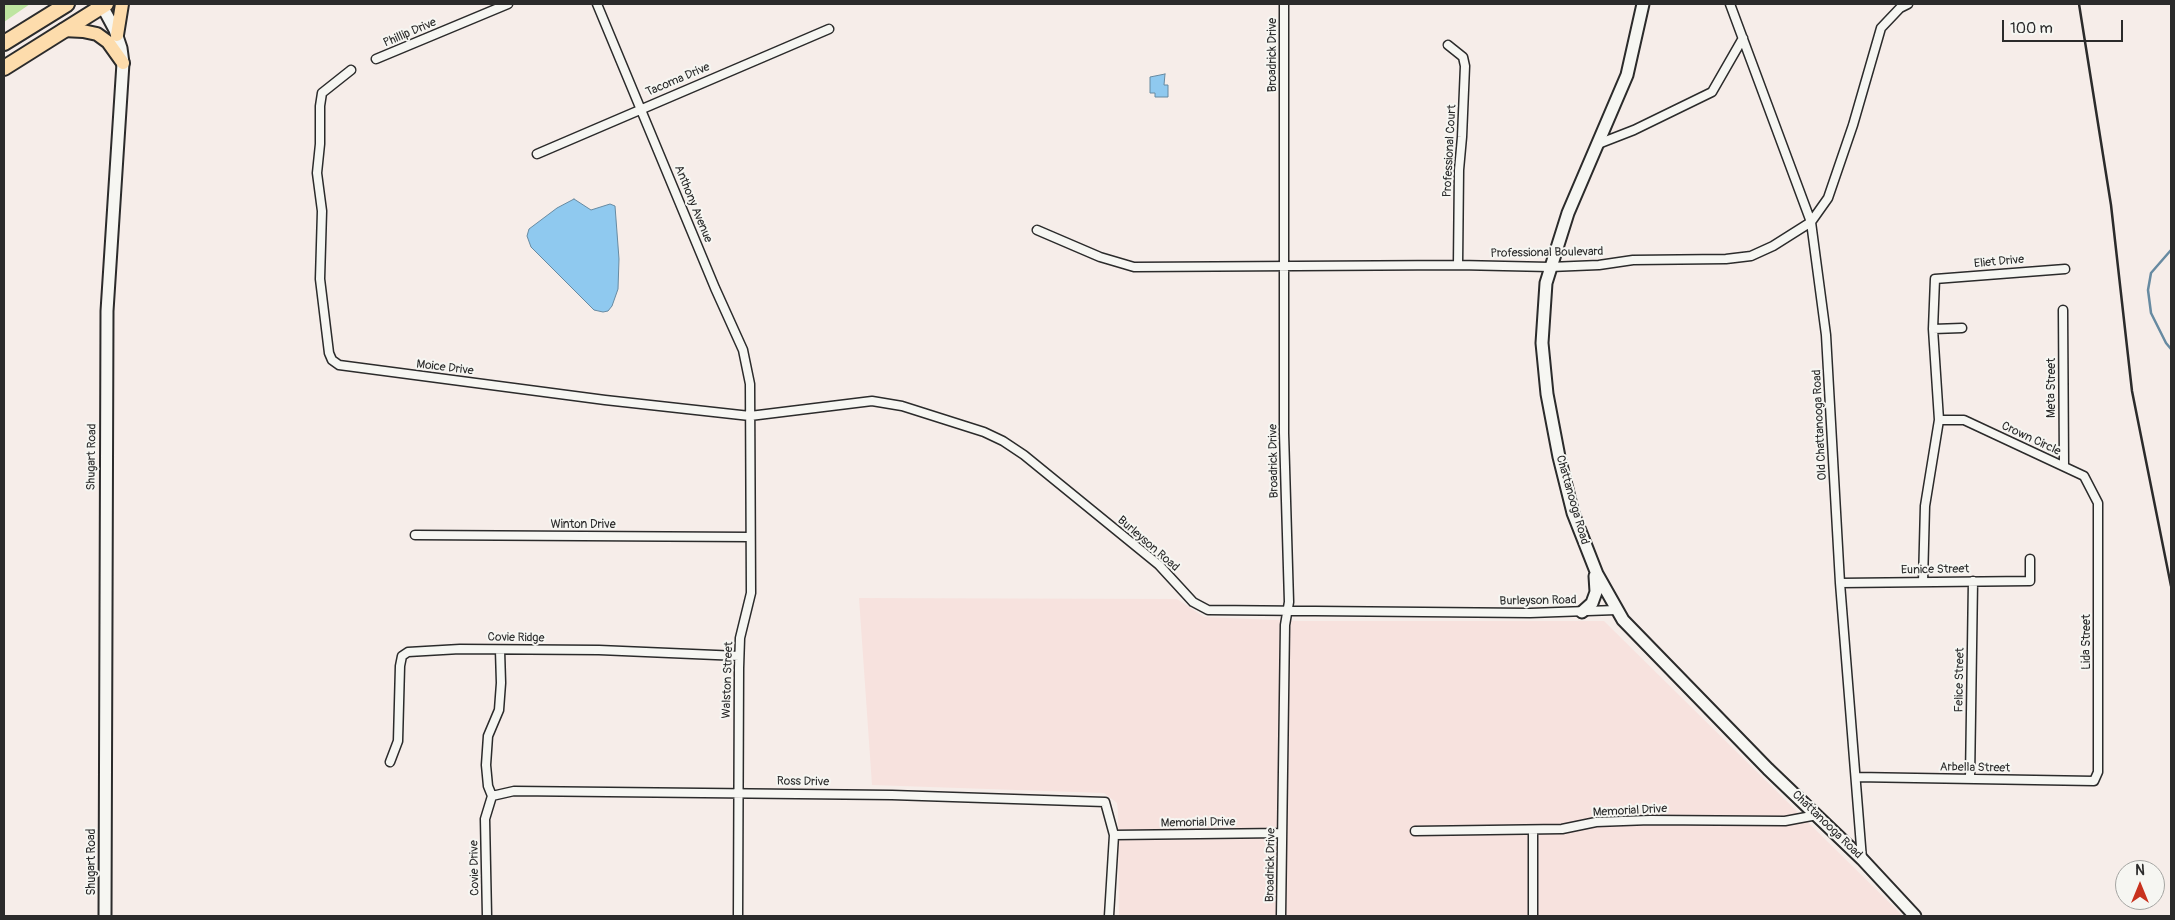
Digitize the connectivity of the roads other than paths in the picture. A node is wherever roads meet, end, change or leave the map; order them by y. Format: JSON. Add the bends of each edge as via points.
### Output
{"nodes":[{"id":1,"x":67,"y":4,"type":"edge"},
{"id":2,"x":103,"y":4,"type":"edge"},
{"id":3,"x":122,"y":4,"type":"edge"},
{"id":4,"x":508,"y":4,"type":"edge"},
{"id":5,"x":597,"y":4,"type":"edge"},
{"id":6,"x":1284,"y":4,"type":"edge"},
{"id":7,"x":1643,"y":4,"type":"edge"},
{"id":8,"x":1730,"y":4,"type":"edge"},
{"id":9,"x":1908,"y":4,"type":"edge"},
{"id":10,"x":829,"y":29,"type":"dead end"},
{"id":11,"x":63,"y":30,"type":"junction"},
{"id":12,"x":117,"y":35,"type":"junction"},
{"id":13,"x":1743,"y":38,"type":"junction"},
{"id":14,"x":4,"y":43,"type":"edge"},
{"id":15,"x":1448,"y":44,"type":"dead end"},
{"id":16,"x":376,"y":59,"type":"dead end"},
{"id":17,"x":123,"y":63,"type":"junction"},
{"id":18,"x":4,"y":68,"type":"edge"},
{"id":19,"x":352,"y":70,"type":"dead end"},
{"id":20,"x":641,"y":108,"type":"junction"},
{"id":21,"x":1598,"y":144,"type":"junction"},
{"id":22,"x":537,"y":154,"type":"dead end"},
{"id":23,"x":1811,"y":222,"type":"junction"},
{"id":24,"x":1037,"y":230,"type":"dead end"},
{"id":25,"x":1458,"y":265,"type":"junction"},
{"id":26,"x":1285,"y":267,"type":"junction"},
{"id":27,"x":1550,"y":267,"type":"junction"},
{"id":28,"x":2065,"y":269,"type":"dead end"},
{"id":29,"x":2063,"y":310,"type":"dead end"},
{"id":30,"x":1933,"y":328,"type":"junction"},
{"id":31,"x":1962,"y":328,"type":"dead end"},
{"id":32,"x":750,"y":416,"type":"junction"},
{"id":33,"x":1939,"y":420,"type":"junction"},
{"id":34,"x":2064,"y":466,"type":"junction"},
{"id":35,"x":2098,"y":503,"type":"joint"},
{"id":36,"x":415,"y":535,"type":"dead end"},
{"id":37,"x":750,"y":537,"type":"junction"},
{"id":38,"x":2030,"y":559,"type":"dead end"},
{"id":39,"x":1595,"y":569,"type":"junction"},
{"id":40,"x":1973,"y":581,"type":"junction"},
{"id":41,"x":1923,"y":582,"type":"junction"},
{"id":42,"x":1840,"y":583,"type":"junction"},
{"id":43,"x":1288,"y":610,"type":"junction"},
{"id":44,"x":1616,"y":610,"type":"junction"},
{"id":45,"x":1582,"y":612,"type":"junction"},
{"id":46,"x":500,"y":650,"type":"junction"},
{"id":47,"x":739,"y":656,"type":"junction"},
{"id":48,"x":390,"y":762,"type":"dead end"},
{"id":49,"x":1856,"y":777,"type":"junction"},
{"id":50,"x":1970,"y":779,"type":"junction"},
{"id":51,"x":2094,"y":781,"type":"joint"},
{"id":52,"x":738,"y":792,"type":"junction"},
{"id":53,"x":492,"y":796,"type":"junction"},
{"id":54,"x":1817,"y":815,"type":"junction"},
{"id":55,"x":1533,"y":830,"type":"junction"},
{"id":56,"x":1415,"y":831,"type":"dead end"},
{"id":57,"x":1282,"y":833,"type":"junction"},
{"id":58,"x":1114,"y":835,"type":"junction"},
{"id":59,"x":1862,"y":859,"type":"junction"},
{"id":60,"x":105,"y":916,"type":"edge"},
{"id":61,"x":487,"y":916,"type":"edge"},
{"id":62,"x":738,"y":916,"type":"edge"},
{"id":63,"x":1109,"y":916,"type":"edge"},
{"id":64,"x":1282,"y":916,"type":"edge"},
{"id":65,"x":1533,"y":916,"type":"edge"},
{"id":66,"x":1915,"y":916,"type":"edge"}],
"edges":[{"from":1,"to":14,"type":"highway"},
{"from":2,"to":11,"type":"highway"},
{"from":2,"to":12,"type":"main road","name":"Shugart Road"},
{"from":3,"to":12,"type":"main road"},
{"from":4,"to":16,"type":"street","name":"Phillip Drive"},
{"from":5,"to":20,"type":"street","name":"Anthony Avenue"},
{"from":6,"to":26,"type":"street","name":"Broadrick Drive"},
{"from":7,"to":21,"type":"main road","name":"Chattanooga Road","via":[[1627,75]]},
{"from":8,"to":13,"type":"street","name":"Old Chattanooga Road"},
{"from":9,"to":23,"type":"street","name":"Professional Boulevard","via":[[1881,28],[1828,198]]},
{"from":10,"to":20,"type":"street","name":"Tacoma Drive"},
{"from":11,"to":17,"type":"main road","via":[[97,34],[108,42]]},
{"from":11,"to":18,"type":"highway"},
{"from":12,"to":17,"type":"main road","name":"Shugart Road"},
{"from":13,"to":21,"type":"street","via":[[1712,92]]},
{"from":13,"to":23,"type":"street","name":"Old Chattanooga Road"},
{"from":15,"to":25,"type":"street","name":"Professional Court","via":[[1462,57],[1465,66]]},
{"from":17,"to":60,"type":"main road","name":"Shugart Road","via":[[107,311]]},
{"from":19,"to":32,"type":"street","name":"Moice Drive","via":[[322,93],[320,106],[320,279],[332,360],[339,365]]},
{"from":20,"to":22,"type":"street","name":"Tacoma Drive"},
{"from":20,"to":32,"type":"street","name":"Anthony Avenue","via":[[743,350],[750,384]]},
{"from":21,"to":27,"type":"main road","name":"Chattanooga Road","via":[[1568,213]]},
{"from":23,"to":27,"type":"street","name":"Professional Boulevard","via":[[1751,256]]},
{"from":23,"to":42,"type":"street","name":"Old Chattanooga Road","via":[[1826,335]]},
{"from":24,"to":26,"type":"street","name":"Professional Boulevard","via":[[1097,256],[1134,267]]},
{"from":25,"to":26,"type":"street","name":"Professional Boulevard"},
{"from":25,"to":27,"type":"street","name":"Professional Boulevard"},
{"from":26,"to":43,"type":"street","name":"Broadrick Drive"},
{"from":27,"to":39,"type":"main road","name":"Chattanooga Road","via":[[1542,343],[1547,394],[1573,513]]},
{"from":28,"to":30,"type":"street","name":"Eliet Drive","via":[[1935,279]]},
{"from":29,"to":34,"type":"street","name":"Meta Street"},
{"from":30,"to":31,"type":"street"},
{"from":30,"to":33,"type":"street"},
{"from":32,"to":37,"type":"street","name":"Walston Street"},
{"from":32,"to":43,"type":"street","name":"Burleyson Road","via":[[872,401],[902,406],[984,432],[1024,455],[1159,566],[1199,607],[1208,610]]},
{"from":33,"to":34,"type":"street","name":"Crown Circle","via":[[1964,420]]},
{"from":33,"to":41,"type":"street","via":[[1925,506]]},
{"from":34,"to":35,"type":"street","name":"Crown Circle","via":[[2084,476]]},
{"from":35,"to":51,"type":"street","name":"Lida Street","via":[[2098,772]]},
{"from":36,"to":37,"type":"street","name":"Winton Drive"},
{"from":37,"to":47,"type":"street","name":"Walston Street","via":[[751,593]]},
{"from":38,"to":40,"type":"street","name":"Eunice Street","via":[[2030,581]]},
{"from":39,"to":44,"type":"main road","name":"Chattanooga Road"},
{"from":39,"to":45,"type":"main road","via":[[1596,592],[1592,603]]},
{"from":40,"to":41,"type":"street","name":"Eunice Street"},
{"from":40,"to":50,"type":"street","name":"Felice Street"},
{"from":41,"to":42,"type":"street","name":"Eunice Street"},
{"from":42,"to":49,"type":"street","name":"Old Chattanooga Road"},
{"from":43,"to":45,"type":"street","name":"Burleyson Road"},
{"from":43,"to":57,"type":"street","name":"Broadrick Drive","via":[[1285,625]]},
{"from":44,"to":45,"type":"street","name":"Burleyson Road"},
{"from":44,"to":54,"type":"main road","name":"Chattanooga Road","via":[[1643,642]]},
{"from":46,"to":47,"type":"street","name":"Covie Ridge"},
{"from":46,"to":48,"type":"street","name":"Covie Ridge","via":[[422,650],[402,656],[398,741]]},
{"from":46,"to":53,"type":"street","via":[[499,710],[488,736],[486,765]]},
{"from":47,"to":52,"type":"street","name":"Walston Street"},
{"from":49,"to":50,"type":"street","name":"Arbella Street"},
{"from":49,"to":59,"type":"street","name":"Old Chattanooga Road"},
{"from":50,"to":51,"type":"street","name":"Arbella Street"},
{"from":52,"to":53,"type":"street","name":"Ross Drive","via":[[514,791]]},
{"from":52,"to":58,"type":"street","name":"Ross Drive","via":[[1104,802]]},
{"from":52,"to":62,"type":"street","name":"Walston Street"},
{"from":53,"to":61,"type":"street","name":"Covie Drive","via":[[485,819]]},
{"from":54,"to":55,"type":"street","name":"Memorial Drive","via":[[1785,821],[1610,821]]},
{"from":54,"to":59,"type":"main road","name":"Chattanooga Road"},
{"from":55,"to":56,"type":"street","name":"Memorial Drive"},
{"from":55,"to":65,"type":"street"},
{"from":57,"to":58,"type":"street","name":"Memorial Drive"},
{"from":57,"to":64,"type":"street","name":"Broadrick Drive"},
{"from":58,"to":63,"type":"street"},
{"from":59,"to":66,"type":"main road","name":"Chattanooga Road"}]}
